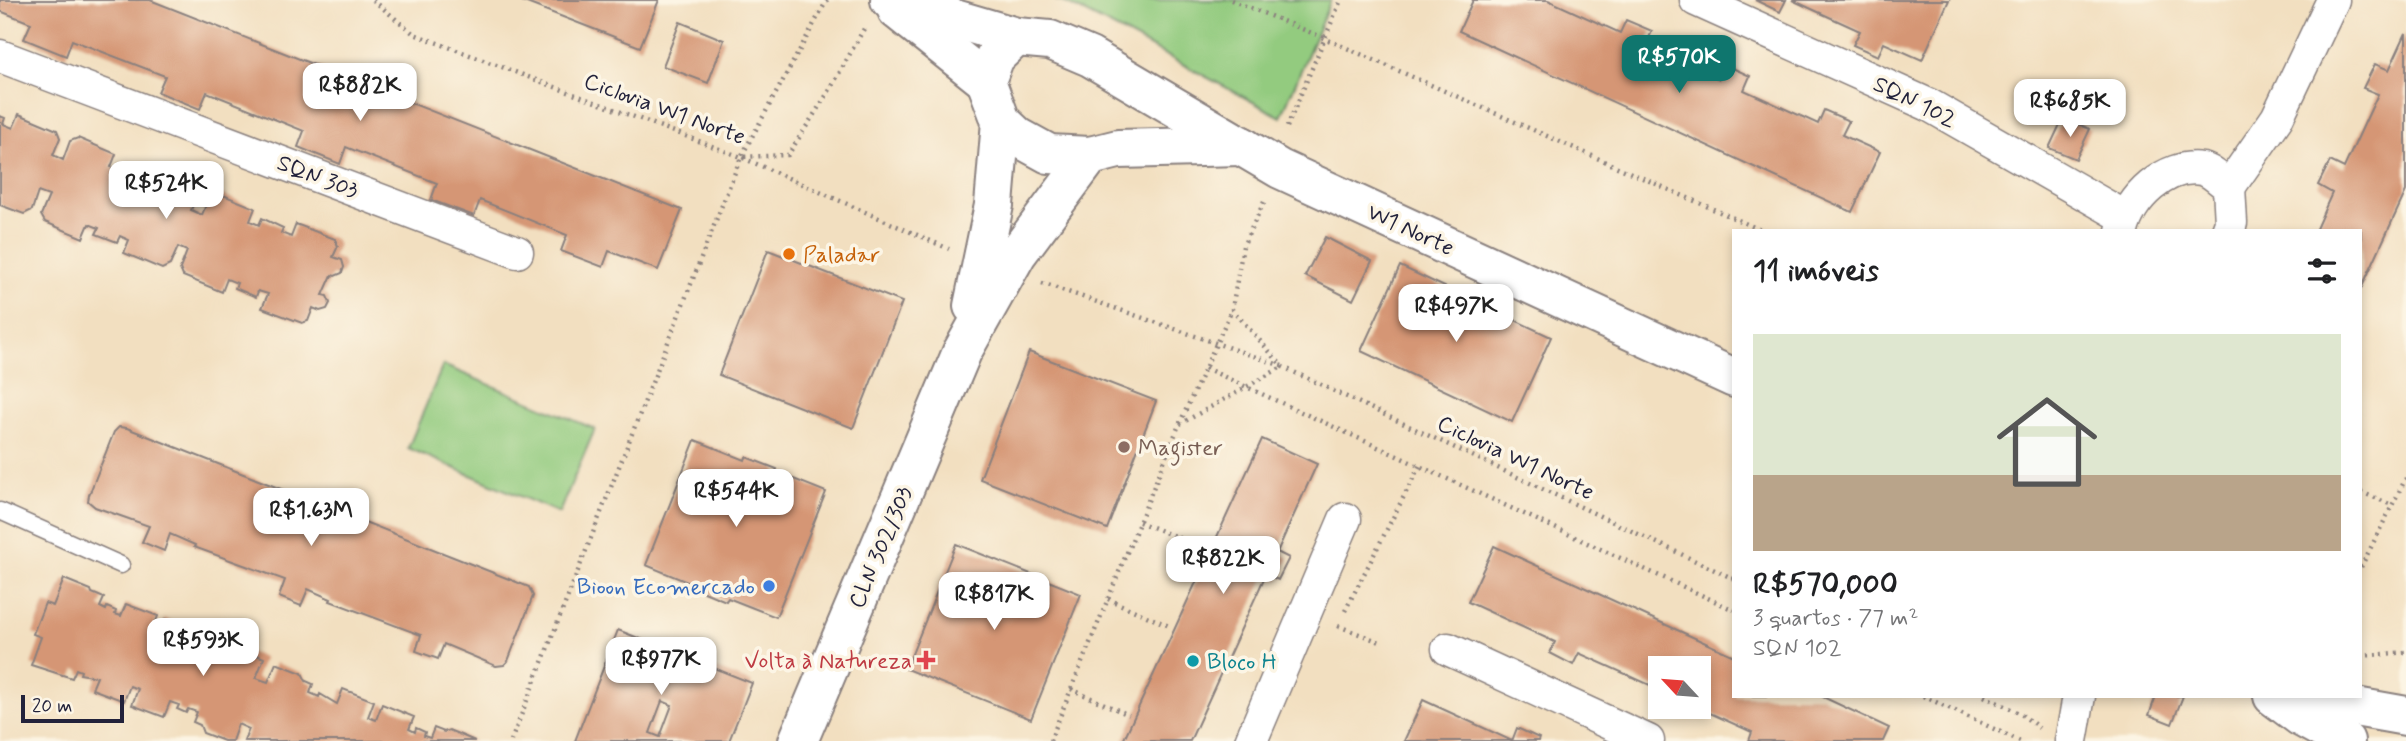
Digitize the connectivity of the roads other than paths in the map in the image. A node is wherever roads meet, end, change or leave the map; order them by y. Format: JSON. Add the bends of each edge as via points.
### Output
{"nodes":[{"id":1,"x":1696,"y":0,"type":"edge"},
{"id":2,"x":2333,"y":0,"type":"edge"},
{"id":3,"x":881,"y":7,"type":"edge"},
{"id":4,"x":1016,"y":37,"type":"junction"},
{"id":5,"x":0,"y":56,"type":"edge"},
{"id":6,"x":1123,"y":78,"type":"junction"},
{"id":7,"x":986,"y":81,"type":"junction"},
{"id":8,"x":1001,"y":121,"type":"junction"},
{"id":9,"x":1242,"y":146,"type":"junction"},
{"id":10,"x":1104,"y":153,"type":"junction"},
{"id":11,"x":2229,"y":187,"type":"junction"},
{"id":12,"x":2124,"y":224,"type":"edge"},
{"id":13,"x":2229,"y":229,"type":"edge"},
{"id":14,"x":517,"y":252,"type":"dead end"},
{"id":15,"x":962,"y":352,"type":"junction"},
{"id":16,"x":1732,"y":377,"type":"edge"},
{"id":17,"x":0,"y":511,"type":"edge"},
{"id":18,"x":1345,"y":519,"type":"dead end"},
{"id":19,"x":121,"y":565,"type":"dead end"},
{"id":20,"x":1448,"y":649,"type":"dead end"},
{"id":21,"x":2079,"y":698,"type":"edge"},
{"id":22,"x":2276,"y":698,"type":"edge"},
{"id":23,"x":2320,"y":698,"type":"edge"},
{"id":24,"x":2406,"y":716,"type":"edge"},
{"id":25,"x":1264,"y":737,"type":"edge"},
{"id":26,"x":2059,"y":738,"type":"edge"},
{"id":27,"x":798,"y":741,"type":"edge"},
{"id":28,"x":1648,"y":741,"type":"edge"},
{"id":29,"x":2345,"y":741,"type":"edge"}],
"edges":[{"from":1,"to":12,"type":"street","name":"SQN 102","via":[[1929,105]]},
{"from":2,"to":11,"type":"street","via":[[2277,118]]},
{"from":3,"to":4,"type":"street"},
{"from":3,"to":7,"type":"street"},
{"from":4,"to":6,"type":"street","via":[[1050,40]]},
{"from":4,"to":7,"type":"street","via":[[995,57]]},
{"from":5,"to":14,"type":"street","name":"SQN 303"},
{"from":6,"to":9,"type":"street","name":"W1 Norte"},
{"from":6,"to":10,"type":"street","via":[[1135,122]]},
{"from":7,"to":8,"type":"street"},
{"from":8,"to":10,"type":"street","via":[[1049,154]]},
{"from":8,"to":15,"type":"street","name":"CLN 302/303","via":[[984,265]]},
{"from":9,"to":10,"type":"street"},
{"from":9,"to":16,"type":"street","name":"W1 Norte","via":[[1280,169]]},
{"from":10,"to":15,"type":"street","name":"CLN 302/303","via":[[1017,254]]},
{"from":11,"to":12,"type":"street","via":[[2204,169],[2182,170],[2146,190]]},
{"from":11,"to":13,"type":"street"},
{"from":15,"to":27,"type":"street","name":"CLN 302/303"},
{"from":17,"to":19,"type":"lane"},
{"from":18,"to":25,"type":"street"},
{"from":20,"to":28,"type":"street"},
{"from":21,"to":26,"type":"street"},
{"from":22,"to":29,"type":"street"},
{"from":23,"to":24,"type":"street"}]}
